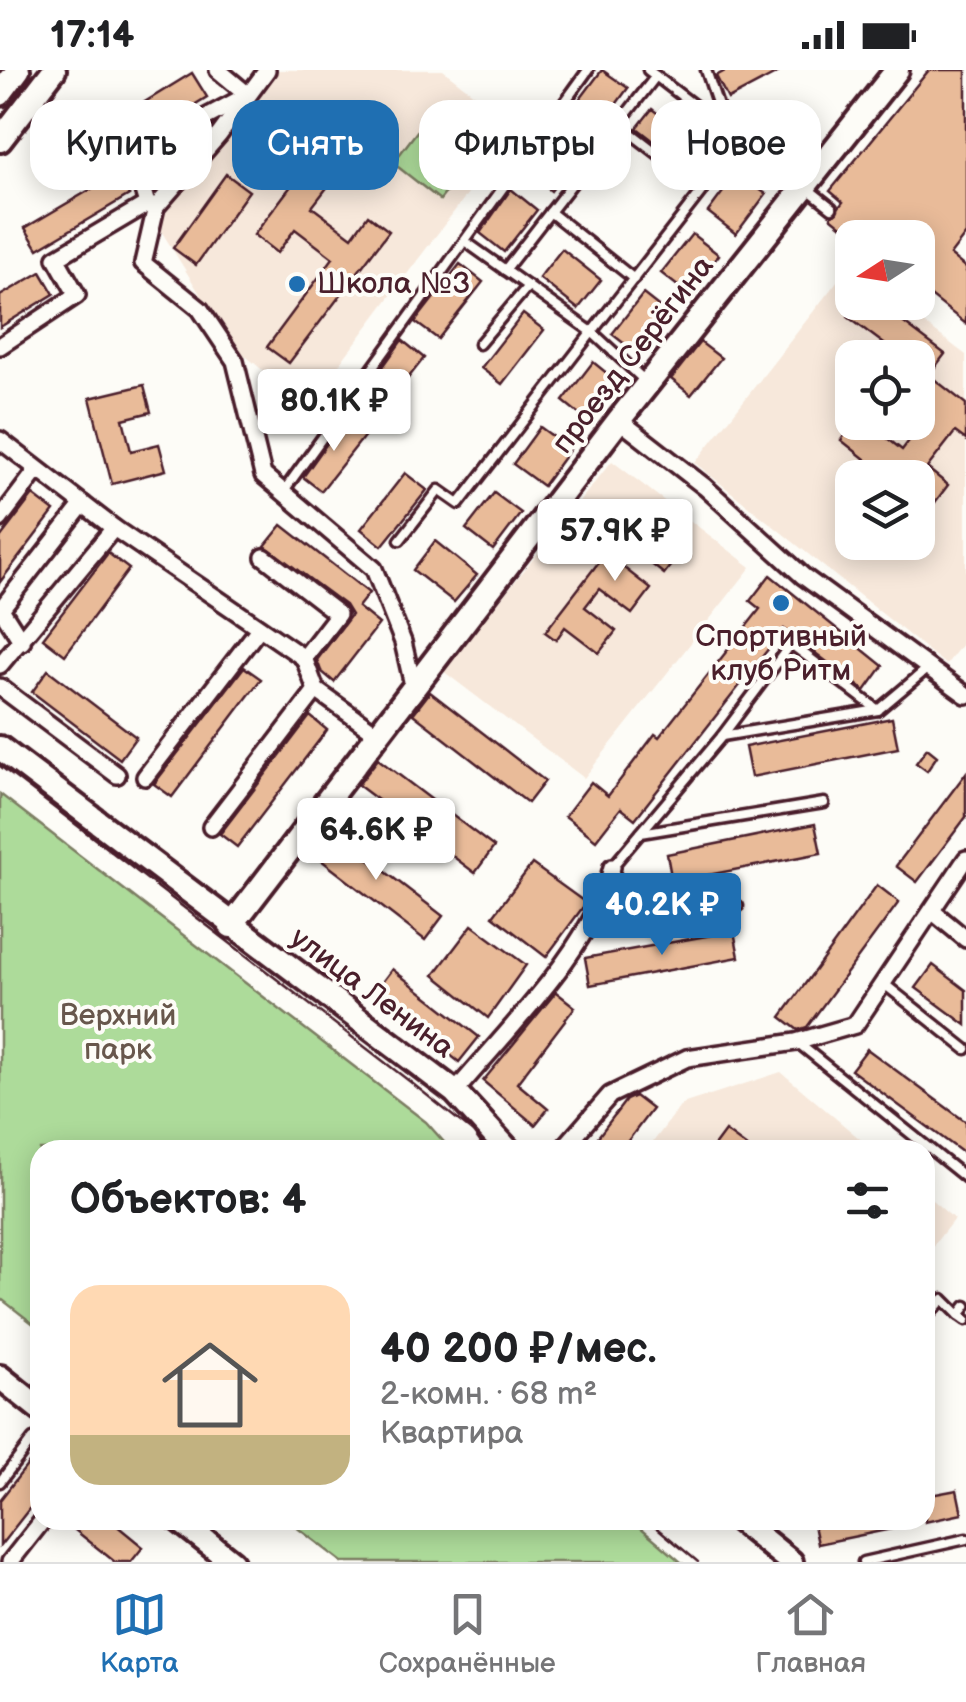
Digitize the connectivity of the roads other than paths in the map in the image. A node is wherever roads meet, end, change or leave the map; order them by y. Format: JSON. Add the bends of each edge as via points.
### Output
{"nodes":[{"id":1,"x":18,"y":70,"type":"edge"},
{"id":2,"x":54,"y":70,"type":"edge"},
{"id":3,"x":218,"y":70,"type":"edge"},
{"id":4,"x":268,"y":70,"type":"edge"},
{"id":5,"x":588,"y":70,"type":"edge"},
{"id":6,"x":706,"y":70,"type":"edge"},
{"id":7,"x":897,"y":70,"type":"edge"},
{"id":8,"x":652,"y":73,"type":"edge"},
{"id":9,"x":0,"y":94,"type":"edge"},
{"id":10,"x":248,"y":95,"type":"junction"},
{"id":11,"x":687,"y":100,"type":"edge"},
{"id":12,"x":716,"y":100,"type":"edge"},
{"id":13,"x":631,"y":104,"type":"edge"},
{"id":14,"x":4,"y":125,"type":"edge"},
{"id":15,"x":821,"y":165,"type":"edge"},
{"id":16,"x":567,"y":190,"type":"edge"},
{"id":17,"x":702,"y":190,"type":"edge"},
{"id":18,"x":801,"y":190,"type":"edge"},
{"id":19,"x":807,"y":190,"type":"edge"},
{"id":20,"x":832,"y":208,"type":"dead end"},
{"id":21,"x":550,"y":212,"type":"junction"},
{"id":22,"x":466,"y":242,"type":"junction"},
{"id":23,"x":505,"y":270,"type":"junction"},
{"id":24,"x":634,"y":279,"type":"junction"},
{"id":25,"x":528,"y":286,"type":"junction"},
{"id":26,"x":592,"y":332,"type":"junction"},
{"id":27,"x":480,"y":344,"type":"dead end"},
{"id":28,"x":0,"y":346,"type":"edge"},
{"id":29,"x":648,"y":383,"type":"junction"},
{"id":30,"x":618,"y":420,"type":"junction"},
{"id":31,"x":0,"y":440,"type":"edge"},
{"id":32,"x":37,"y":470,"type":"junction"},
{"id":33,"x":283,"y":493,"type":"junction"},
{"id":34,"x":83,"y":504,"type":"junction"},
{"id":35,"x":0,"y":518,"type":"edge"},
{"id":36,"x":114,"y":528,"type":"junction"},
{"id":37,"x":400,"y":540,"type":"dead end"},
{"id":38,"x":264,"y":558,"type":"dead end"},
{"id":39,"x":258,"y":630,"type":"junction"},
{"id":40,"x":22,"y":642,"type":"junction"},
{"id":41,"x":304,"y":658,"type":"junction"},
{"id":42,"x":0,"y":665,"type":"edge"},
{"id":43,"x":928,"y":668,"type":"junction"},
{"id":44,"x":414,"y":686,"type":"junction"},
{"id":45,"x":0,"y":687,"type":"edge"},
{"id":46,"x":316,"y":690,"type":"junction"},
{"id":47,"x":966,"y":695,"type":"edge"},
{"id":48,"x":878,"y":710,"type":"junction"},
{"id":49,"x":379,"y":729,"type":"junction"},
{"id":50,"x":722,"y":736,"type":"junction"},
{"id":51,"x":0,"y":748,"type":"edge"},
{"id":52,"x":118,"y":775,"type":"dead end"},
{"id":53,"x":144,"y":776,"type":"dead end"},
{"id":54,"x":824,"y":803,"type":"dead end"},
{"id":55,"x":210,"y":827,"type":"dead end"},
{"id":56,"x":641,"y":833,"type":"junction"},
{"id":57,"x":966,"y":858,"type":"edge"},
{"id":58,"x":612,"y":867,"type":"joint"},
{"id":59,"x":738,"y":906,"type":"dead end"},
{"id":60,"x":932,"y":911,"type":"junction"},
{"id":61,"x":231,"y":926,"type":"junction"},
{"id":62,"x":584,"y":928,"type":"junction"},
{"id":63,"x":966,"y":939,"type":"edge"},
{"id":64,"x":883,"y":983,"type":"junction"},
{"id":65,"x":796,"y":1042,"type":"junction"},
{"id":66,"x":966,"y":1048,"type":"edge"},
{"id":67,"x":454,"y":1092,"type":"junction"},
{"id":68,"x":499,"y":1140,"type":"edge"},
{"id":69,"x":571,"y":1140,"type":"edge"},
{"id":70,"x":918,"y":1140,"type":"edge"},
{"id":71,"x":935,"y":1153,"type":"edge"},
{"id":72,"x":966,"y":1178,"type":"edge"},
{"id":73,"x":966,"y":1306,"type":"edge"},
{"id":74,"x":935,"y":1307,"type":"edge"},
{"id":75,"x":963,"y":1318,"type":"edge"},
{"id":76,"x":0,"y":1377,"type":"edge"},
{"id":77,"x":30,"y":1401,"type":"edge"},
{"id":78,"x":30,"y":1444,"type":"edge"},
{"id":79,"x":0,"y":1482,"type":"edge"},
{"id":80,"x":36,"y":1530,"type":"edge"},
{"id":81,"x":192,"y":1530,"type":"edge"},
{"id":82,"x":751,"y":1530,"type":"edge"},
{"id":83,"x":966,"y":1539,"type":"edge"},
{"id":84,"x":10,"y":1562,"type":"edge"},
{"id":85,"x":232,"y":1562,"type":"edge"},
{"id":86,"x":790,"y":1562,"type":"edge"},
{"id":87,"x":863,"y":1562,"type":"edge"}],
"edges":[{"from":1,"to":9,"type":"street"},
{"from":2,"to":14,"type":"street"},
{"from":3,"to":10,"type":"street"},
{"from":4,"to":10,"type":"street"},
{"from":5,"to":22,"type":"lane"},
{"from":6,"to":12,"type":"lane"},
{"from":7,"to":15,"type":"street","name":"проезд Серёгина"},
{"from":8,"to":11,"type":"lane"},
{"from":8,"to":13,"type":"lane"},
{"from":10,"to":28,"type":"street","via":[[133,156],[147,204],[56,258],[77,295]]},
{"from":10,"to":33,"type":"street","via":[[156,207],[143,263],[200,309],[235,361],[264,476]]},
{"from":16,"to":21,"type":"lane"},
{"from":17,"to":24,"type":"lane"},
{"from":18,"to":29,"type":"street","name":"проезд Серёгина"},
{"from":19,"to":20,"type":"lane"},
{"from":21,"to":23,"type":"lane"},
{"from":21,"to":24,"type":"lane"},
{"from":22,"to":23,"type":"lane"},
{"from":22,"to":33,"type":"lane"},
{"from":23,"to":25,"type":"lane"},
{"from":24,"to":26,"type":"lane"},
{"from":25,"to":26,"type":"lane"},
{"from":25,"to":27,"type":"lane"},
{"from":26,"to":29,"type":"lane"},
{"from":26,"to":37,"type":"lane","via":[[459,504],[439,490]]},
{"from":29,"to":30,"type":"street","name":"проезд Серёгина"},
{"from":30,"to":43,"type":"street","via":[[706,487],[803,576]]},
{"from":30,"to":44,"type":"street","name":"проезд Серёгина"},
{"from":31,"to":32,"type":"street"},
{"from":32,"to":34,"type":"street"},
{"from":32,"to":35,"type":"street"},
{"from":33,"to":44,"type":"street","via":[[374,569]]},
{"from":34,"to":36,"type":"street"},
{"from":34,"to":40,"type":"street","via":[[1,609]]},
{"from":36,"to":39,"type":"street"},
{"from":36,"to":40,"type":"street"},
{"from":38,"to":41,"type":"street","via":[[338,614]]},
{"from":39,"to":41,"type":"street"},
{"from":39,"to":53,"type":"street"},
{"from":40,"to":42,"type":"street"},
{"from":41,"to":46,"type":"street"},
{"from":43,"to":47,"type":"street"},
{"from":43,"to":48,"type":"lane"},
{"from":44,"to":49,"type":"street","name":"проезд Серёгина"},
{"from":45,"to":52,"type":"street"},
{"from":46,"to":49,"type":"street"},
{"from":46,"to":55,"type":"street"},
{"from":48,"to":50,"type":"lane"},
{"from":48,"to":50,"type":"lane","via":[[792,644]]},
{"from":49,"to":61,"type":"street","name":"проезд Серёгина"},
{"from":50,"to":56,"type":"lane"},
{"from":51,"to":61,"type":"street","name":"улица Ленина"},
{"from":54,"to":56,"type":"lane"},
{"from":56,"to":58,"type":"lane"},
{"from":57,"to":60,"type":"street"},
{"from":58,"to":62,"type":"street","via":[[606,895]]},
{"from":59,"to":62,"type":"lane"},
{"from":60,"to":63,"type":"street"},
{"from":60,"to":64,"type":"street"},
{"from":61,"to":67,"type":"street","name":"улица Ленина"},
{"from":62,"to":67,"type":"street","via":[[546,984]]},
{"from":64,"to":65,"type":"street","via":[[855,1025]]},
{"from":64,"to":66,"type":"lane"},
{"from":65,"to":69,"type":"street","via":[[687,1058],[610,1095]]},
{"from":65,"to":70,"type":"lane"},
{"from":67,"to":68,"type":"street","name":"улица Ленина"},
{"from":71,"to":72,"type":"lane"},
{"from":73,"to":75,"type":"lane"},
{"from":74,"to":75,"type":"lane","via":[[942,1299]]},
{"from":76,"to":77,"type":"street"},
{"from":78,"to":79,"type":"lane"},
{"from":80,"to":84,"type":"street"},
{"from":81,"to":85,"type":"street"},
{"from":82,"to":86,"type":"street"},
{"from":83,"to":87,"type":"lane"}]}
